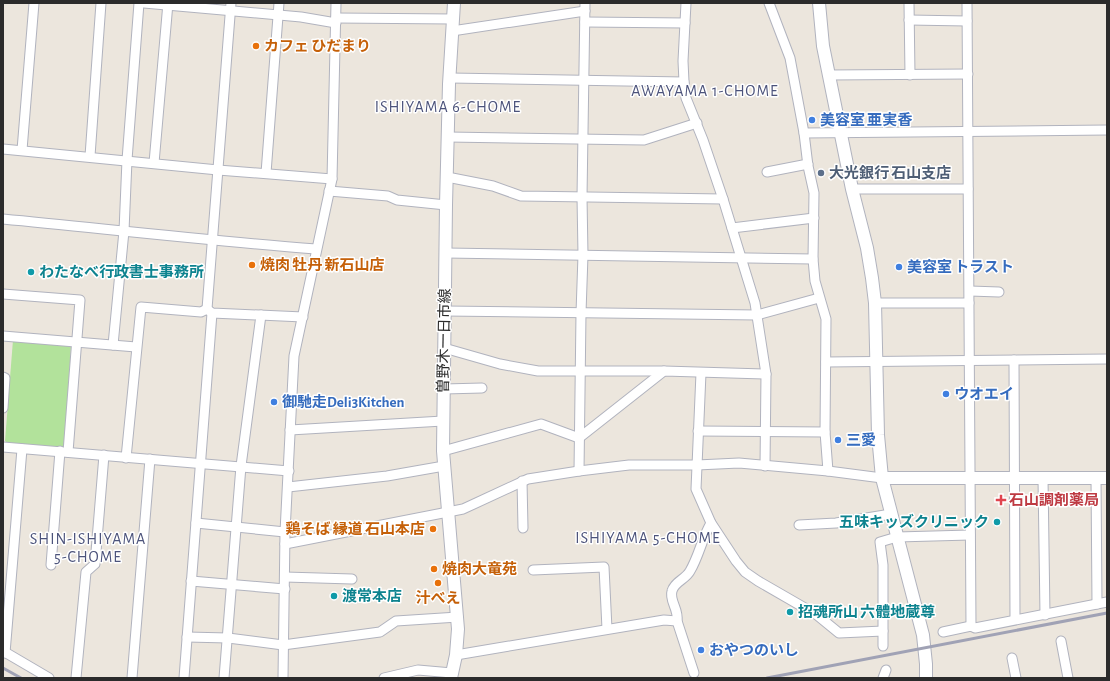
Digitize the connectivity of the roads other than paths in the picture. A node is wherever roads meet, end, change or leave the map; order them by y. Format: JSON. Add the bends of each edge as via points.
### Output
{"nodes":[{"id":1,"x":34,"y":3,"type":"edge"},
{"id":2,"x":101,"y":3,"type":"edge"},
{"id":3,"x":139,"y":3,"type":"edge"},
{"id":4,"x":144,"y":3,"type":"edge"},
{"id":5,"x":278,"y":3,"type":"edge"},
{"id":6,"x":336,"y":3,"type":"edge"},
{"id":7,"x":454,"y":3,"type":"edge"},
{"id":8,"x":686,"y":3,"type":"edge"},
{"id":9,"x":769,"y":3,"type":"edge"},
{"id":10,"x":819,"y":3,"type":"edge"},
{"id":11,"x":909,"y":3,"type":"edge"},
{"id":12,"x":967,"y":3,"type":"edge"},
{"id":13,"x":168,"y":4,"type":"edge"},
{"id":14,"x":231,"y":7,"type":"edge"},
{"id":15,"x":585,"y":7,"type":"edge"},
{"id":16,"x":278,"y":15,"type":"junction"},
{"id":17,"x":453,"y":19,"type":"junction"},
{"id":18,"x":336,"y":20,"type":"junction"},
{"id":19,"x":909,"y":20,"type":"junction"},
{"id":20,"x":967,"y":21,"type":"junction"},
{"id":21,"x":586,"y":22,"type":"junction"},
{"id":22,"x":685,"y":23,"type":"junction"},
{"id":23,"x":452,"y":31,"type":"junction"},
{"id":24,"x":968,"y":74,"type":"junction"},
{"id":25,"x":829,"y":75,"type":"junction"},
{"id":26,"x":910,"y":75,"type":"junction"},
{"id":27,"x":450,"y":78,"type":"junction"},
{"id":28,"x":584,"y":80,"type":"junction"},
{"id":29,"x":684,"y":82,"type":"junction"},
{"id":30,"x":697,"y":123,"type":"junction"},
{"id":31,"x":1107,"y":130,"type":"edge"},
{"id":32,"x":968,"y":131,"type":"junction"},
{"id":33,"x":841,"y":132,"type":"junction"},
{"id":34,"x":804,"y":133,"type":"junction"},
{"id":35,"x":448,"y":137,"type":"junction"},
{"id":36,"x":584,"y":139,"type":"junction"},
{"id":37,"x":3,"y":149,"type":"edge"},
{"id":38,"x":22,"y":150,"type":"junction"},
{"id":39,"x":90,"y":156,"type":"junction"},
{"id":40,"x":127,"y":160,"type":"junction"},
{"id":41,"x":154,"y":163,"type":"junction"},
{"id":42,"x":808,"y":164,"type":"junction"},
{"id":43,"x":218,"y":170,"type":"junction"},
{"id":44,"x":766,"y":172,"type":"dead end"},
{"id":45,"x":266,"y":173,"type":"junction"},
{"id":46,"x":447,"y":177,"type":"junction"},
{"id":47,"x":332,"y":179,"type":"junction"},
{"id":48,"x":852,"y":189,"type":"junction"},
{"id":49,"x":968,"y":189,"type":"junction"},
{"id":50,"x":329,"y":191,"type":"junction"},
{"id":51,"x":582,"y":197,"type":"junction"},
{"id":52,"x":723,"y":199,"type":"junction"},
{"id":53,"x":446,"y":205,"type":"junction"},
{"id":54,"x":814,"y":218,"type":"junction"},
{"id":55,"x":3,"y":219,"type":"edge"},
{"id":56,"x":732,"y":228,"type":"junction"},
{"id":57,"x":124,"y":231,"type":"junction"},
{"id":58,"x":213,"y":241,"type":"junction"},
{"id":59,"x":316,"y":249,"type":"junction"},
{"id":60,"x":446,"y":253,"type":"junction"},
{"id":61,"x":583,"y":255,"type":"junction"},
{"id":62,"x":740,"y":257,"type":"junction"},
{"id":63,"x":813,"y":259,"type":"junction"},
{"id":64,"x":970,"y":291,"type":"junction"},
{"id":65,"x":999,"y":292,"type":"dead end"},
{"id":66,"x":3,"y":294,"type":"edge"},
{"id":67,"x":819,"y":298,"type":"junction"},
{"id":68,"x":969,"y":303,"type":"junction"},
{"id":69,"x":875,"y":304,"type":"junction"},
{"id":70,"x":209,"y":311,"type":"junction"},
{"id":71,"x":445,"y":311,"type":"junction"},
{"id":72,"x":581,"y":313,"type":"junction"},
{"id":73,"x":261,"y":315,"type":"junction"},
{"id":74,"x":757,"y":315,"type":"junction"},
{"id":75,"x":303,"y":317,"type":"junction"},
{"id":76,"x":3,"y":336,"type":"edge"},
{"id":77,"x":76,"y":342,"type":"junction"},
{"id":78,"x":113,"y":345,"type":"junction"},
{"id":79,"x":136,"y":348,"type":"junction"},
{"id":80,"x":444,"y":348,"type":"junction"},
{"id":81,"x":1107,"y":359,"type":"edge"},
{"id":82,"x":970,"y":360,"type":"junction"},
{"id":83,"x":1014,"y":360,"type":"junction"},
{"id":84,"x":826,"y":362,"type":"junction"},
{"id":85,"x":877,"y":362,"type":"junction"},
{"id":86,"x":580,"y":371,"type":"junction"},
{"id":87,"x":664,"y":371,"type":"junction"},
{"id":88,"x":701,"y":372,"type":"junction"},
{"id":89,"x":766,"y":374,"type":"junction"},
{"id":90,"x":3,"y":377,"type":"edge"},
{"id":91,"x":482,"y":388,"type":"dead end"},
{"id":92,"x":444,"y":389,"type":"junction"},
{"id":93,"x":3,"y":408,"type":"edge"},
{"id":94,"x":443,"y":421,"type":"junction"},
{"id":95,"x":290,"y":430,"type":"junction"},
{"id":96,"x":698,"y":431,"type":"junction"},
{"id":97,"x":765,"y":431,"type":"junction"},
{"id":98,"x":825,"y":432,"type":"junction"},
{"id":99,"x":579,"y":438,"type":"junction"},
{"id":100,"x":3,"y":447,"type":"edge"},
{"id":101,"x":22,"y":449,"type":"junction"},
{"id":102,"x":443,"y":451,"type":"junction"},
{"id":103,"x":64,"y":452,"type":"junction"},
{"id":104,"x":104,"y":455,"type":"junction"},
{"id":105,"x":126,"y":458,"type":"junction"},
{"id":106,"x":150,"y":459,"type":"junction"},
{"id":107,"x":200,"y":464,"type":"junction"},
{"id":108,"x":697,"y":465,"type":"junction"},
{"id":109,"x":241,"y":466,"type":"junction"},
{"id":110,"x":444,"y":466,"type":"junction"},
{"id":111,"x":765,"y":466,"type":"junction"},
{"id":112,"x":289,"y":471,"type":"junction"},
{"id":113,"x":579,"y":471,"type":"junction"},
{"id":114,"x":828,"y":471,"type":"junction"},
{"id":115,"x":882,"y":478,"type":"junction"},
{"id":116,"x":1014,"y":478,"type":"junction"},
{"id":117,"x":1043,"y":478,"type":"junction"},
{"id":118,"x":1101,"y":478,"type":"edge"},
{"id":119,"x":969,"y":479,"type":"junction"},
{"id":120,"x":522,"y":481,"type":"junction"},
{"id":121,"x":288,"y":487,"type":"junction"},
{"id":122,"x":448,"y":513,"type":"junction"},
{"id":123,"x":891,"y":514,"type":"junction"},
{"id":124,"x":196,"y":523,"type":"junction"},
{"id":125,"x":712,"y":523,"type":"junction"},
{"id":126,"x":799,"y":525,"type":"dead end"},
{"id":127,"x":237,"y":527,"type":"junction"},
{"id":128,"x":523,"y":528,"type":"dead end"},
{"id":129,"x":285,"y":532,"type":"junction"},
{"id":130,"x":970,"y":535,"type":"junction"},
{"id":131,"x":897,"y":537,"type":"junction"},
{"id":132,"x":285,"y":544,"type":"junction"},
{"id":133,"x":52,"y":565,"type":"dead end"},
{"id":134,"x":533,"y":570,"type":"dead end"},
{"id":135,"x":285,"y":577,"type":"junction"},
{"id":136,"x":352,"y":579,"type":"dead end"},
{"id":137,"x":191,"y":581,"type":"junction"},
{"id":138,"x":231,"y":584,"type":"junction"},
{"id":139,"x":285,"y":589,"type":"junction"},
{"id":140,"x":1107,"y":602,"type":"edge"},
{"id":141,"x":1097,"y":604,"type":"junction"},
{"id":142,"x":1045,"y":615,"type":"junction"},
{"id":143,"x":458,"y":617,"type":"junction"},
{"id":144,"x":1015,"y":619,"type":"junction"},
{"id":145,"x":677,"y":621,"type":"junction"},
{"id":146,"x":971,"y":626,"type":"junction"},
{"id":147,"x":607,"y":629,"type":"junction"},
{"id":148,"x":883,"y":631,"type":"junction"},
{"id":149,"x":943,"y":632,"type":"dead end"},
{"id":150,"x":187,"y":637,"type":"junction"},
{"id":151,"x":228,"y":638,"type":"junction"},
{"id":152,"x":1061,"y":641,"type":"dead end"},
{"id":153,"x":283,"y":645,"type":"junction"},
{"id":154,"x":883,"y":646,"type":"dead end"},
{"id":155,"x":4,"y":652,"type":"edge"},
{"id":156,"x":456,"y":655,"type":"junction"},
{"id":157,"x":1012,"y":658,"type":"dead end"},
{"id":158,"x":694,"y":673,"type":"dead end"},
{"id":159,"x":451,"y":675,"type":"edge"},
{"id":160,"x":49,"y":678,"type":"edge"},
{"id":161,"x":76,"y":678,"type":"edge"},
{"id":162,"x":132,"y":678,"type":"edge"},
{"id":163,"x":184,"y":678,"type":"edge"},
{"id":164,"x":224,"y":678,"type":"edge"},
{"id":165,"x":283,"y":678,"type":"edge"},
{"id":166,"x":384,"y":678,"type":"edge"},
{"id":167,"x":926,"y":678,"type":"edge"},
{"id":168,"x":1016,"y":678,"type":"edge"},
{"id":169,"x":1068,"y":678,"type":"edge"}],
"edges":[{"from":1,"to":38,"type":"street"},
{"from":2,"to":39,"type":"street"},
{"from":3,"to":40,"type":"street"},
{"from":4,"to":13,"type":"street"},
{"from":5,"to":16,"type":"street"},
{"from":6,"to":18,"type":"street"},
{"from":7,"to":17,"type":"street","name":"曽野木一日市線"},
{"from":8,"to":22,"type":"street"},
{"from":9,"to":34,"type":"street","via":[[790,58]]},
{"from":10,"to":25,"type":"street"},
{"from":11,"to":19,"type":"street"},
{"from":12,"to":20,"type":"street"},
{"from":13,"to":14,"type":"street"},
{"from":13,"to":41,"type":"street"},
{"from":14,"to":16,"type":"street"},
{"from":14,"to":43,"type":"street"},
{"from":15,"to":21,"type":"street"},
{"from":15,"to":23,"type":"street"},
{"from":16,"to":18,"type":"street"},
{"from":16,"to":45,"type":"street"},
{"from":17,"to":18,"type":"street"},
{"from":17,"to":23,"type":"street","name":"曽野木一日市線"},
{"from":18,"to":47,"type":"street"},
{"from":19,"to":20,"type":"street"},
{"from":19,"to":26,"type":"street"},
{"from":20,"to":24,"type":"street"},
{"from":21,"to":22,"type":"street"},
{"from":21,"to":28,"type":"street"},
{"from":22,"to":29,"type":"street"},
{"from":23,"to":27,"type":"street","name":"曽野木一日市線"},
{"from":24,"to":26,"type":"street"},
{"from":24,"to":32,"type":"street"},
{"from":25,"to":26,"type":"street"},
{"from":25,"to":33,"type":"street"},
{"from":27,"to":28,"type":"street"},
{"from":27,"to":35,"type":"street","name":"曽野木一日市線"},
{"from":28,"to":29,"type":"street"},
{"from":28,"to":36,"type":"street"},
{"from":29,"to":30,"type":"street","via":[[686,98]]},
{"from":30,"to":36,"type":"street","via":[[644,140]]},
{"from":30,"to":52,"type":"street"},
{"from":31,"to":32,"type":"street"},
{"from":32,"to":33,"type":"street"},
{"from":32,"to":49,"type":"street"},
{"from":33,"to":34,"type":"street"},
{"from":33,"to":48,"type":"street"},
{"from":34,"to":42,"type":"street"},
{"from":35,"to":36,"type":"street"},
{"from":35,"to":46,"type":"street","name":"曽野木一日市線"},
{"from":36,"to":51,"type":"street"},
{"from":37,"to":38,"type":"street"},
{"from":38,"to":39,"type":"street"},
{"from":39,"to":40,"type":"street"},
{"from":40,"to":41,"type":"street"},
{"from":40,"to":57,"type":"street"},
{"from":41,"to":43,"type":"street"},
{"from":42,"to":44,"type":"street"},
{"from":42,"to":54,"type":"street","via":[[814,193]]},
{"from":43,"to":45,"type":"street"},
{"from":43,"to":58,"type":"street"},
{"from":45,"to":47,"type":"street"},
{"from":46,"to":51,"type":"street","via":[[493,186],[520,196]]},
{"from":46,"to":53,"type":"street","name":"曽野木一日市線"},
{"from":47,"to":50,"type":"street"},
{"from":48,"to":49,"type":"street"},
{"from":48,"to":69,"type":"street","via":[[867,248]]},
{"from":49,"to":64,"type":"street"},
{"from":50,"to":53,"type":"street","via":[[388,196],[397,200]]},
{"from":50,"to":59,"type":"street"},
{"from":51,"to":52,"type":"street"},
{"from":51,"to":61,"type":"street"},
{"from":52,"to":56,"type":"street"},
{"from":53,"to":60,"type":"street","name":"曽野木一日市線"},
{"from":54,"to":56,"type":"street"},
{"from":54,"to":63,"type":"street"},
{"from":55,"to":57,"type":"street"},
{"from":56,"to":62,"type":"street"},
{"from":57,"to":58,"type":"street"},
{"from":57,"to":78,"type":"street"},
{"from":58,"to":59,"type":"street"},
{"from":58,"to":70,"type":"street"},
{"from":59,"to":75,"type":"street"},
{"from":60,"to":61,"type":"street"},
{"from":60,"to":71,"type":"street","name":"曽野木一日市線"},
{"from":61,"to":62,"type":"street"},
{"from":61,"to":72,"type":"street"},
{"from":62,"to":63,"type":"street"},
{"from":62,"to":74,"type":"street"},
{"from":63,"to":67,"type":"street"},
{"from":64,"to":65,"type":"street"},
{"from":64,"to":68,"type":"street"},
{"from":66,"to":77,"type":"street","via":[[80,300]]},
{"from":67,"to":74,"type":"street"},
{"from":67,"to":84,"type":"street","via":[[826,319]]},
{"from":68,"to":69,"type":"street"},
{"from":68,"to":82,"type":"street"},
{"from":69,"to":85,"type":"street"},
{"from":70,"to":73,"type":"street"},
{"from":70,"to":79,"type":"street","via":[[140,307]]},
{"from":70,"to":107,"type":"street"},
{"from":71,"to":72,"type":"street"},
{"from":71,"to":80,"type":"street","name":"曽野木一日市線"},
{"from":72,"to":74,"type":"street"},
{"from":72,"to":86,"type":"street"},
{"from":73,"to":75,"type":"street"},
{"from":73,"to":109,"type":"street"},
{"from":74,"to":89,"type":"street"},
{"from":75,"to":95,"type":"street","via":[[294,356]]},
{"from":76,"to":77,"type":"street"},
{"from":77,"to":78,"type":"street"},
{"from":77,"to":103,"type":"street"},
{"from":78,"to":79,"type":"street"},
{"from":79,"to":105,"type":"street"},
{"from":80,"to":86,"type":"street","via":[[519,368],[538,371]]},
{"from":80,"to":92,"type":"street","name":"曽野木一日市線"},
{"from":81,"to":83,"type":"street"},
{"from":82,"to":83,"type":"street"},
{"from":82,"to":85,"type":"street"},
{"from":82,"to":119,"type":"street"},
{"from":83,"to":116,"type":"street"},
{"from":84,"to":85,"type":"street"},
{"from":84,"to":98,"type":"street"},
{"from":85,"to":115,"type":"street","via":[[878,435]]},
{"from":86,"to":87,"type":"street"},
{"from":86,"to":99,"type":"street"},
{"from":87,"to":88,"type":"street"},
{"from":87,"to":99,"type":"street"},
{"from":88,"to":89,"type":"street"},
{"from":88,"to":96,"type":"street"},
{"from":89,"to":97,"type":"street"},
{"from":90,"to":93,"type":"street"},
{"from":91,"to":92,"type":"street"},
{"from":92,"to":94,"type":"street","name":"曽野木一日市線"},
{"from":94,"to":95,"type":"street"},
{"from":94,"to":102,"type":"street","name":"曽野木一日市線"},
{"from":95,"to":112,"type":"street"},
{"from":96,"to":97,"type":"street"},
{"from":96,"to":108,"type":"street"},
{"from":97,"to":98,"type":"street"},
{"from":97,"to":111,"type":"street"},
{"from":98,"to":114,"type":"street"},
{"from":99,"to":102,"type":"street","via":[[541,424]]},
{"from":99,"to":113,"type":"street"},
{"from":100,"to":101,"type":"street"},
{"from":101,"to":103,"type":"street"},
{"from":101,"to":155,"type":"street"},
{"from":102,"to":110,"type":"street","name":"曽野木一日市線"},
{"from":103,"to":104,"type":"street"},
{"from":103,"to":133,"type":"street"},
{"from":104,"to":105,"type":"street"},
{"from":104,"to":161,"type":"street","via":[[95,564],[86,572]]},
{"from":105,"to":106,"type":"street"},
{"from":106,"to":107,"type":"street"},
{"from":106,"to":162,"type":"street"},
{"from":107,"to":109,"type":"street"},
{"from":107,"to":124,"type":"street"},
{"from":108,"to":111,"type":"street","via":[[739,463]]},
{"from":108,"to":113,"type":"street","via":[[629,465]]},
{"from":108,"to":125,"type":"street","via":[[696,489]]},
{"from":109,"to":112,"type":"street"},
{"from":109,"to":127,"type":"street"},
{"from":110,"to":121,"type":"street","via":[[387,476]]},
{"from":110,"to":122,"type":"street","name":"曽野木一日市線"},
{"from":111,"to":114,"type":"street"},
{"from":112,"to":121,"type":"street"},
{"from":113,"to":120,"type":"street"},
{"from":114,"to":115,"type":"street"},
{"from":115,"to":119,"type":"street"},
{"from":115,"to":123,"type":"street"},
{"from":116,"to":117,"type":"street"},
{"from":116,"to":119,"type":"street"},
{"from":116,"to":144,"type":"street"},
{"from":117,"to":118,"type":"street"},
{"from":117,"to":142,"type":"street"},
{"from":118,"to":141,"type":"street"},
{"from":119,"to":130,"type":"street"},
{"from":120,"to":122,"type":"street","via":[[463,509]]},
{"from":120,"to":128,"type":"street"},
{"from":121,"to":129,"type":"street"},
{"from":122,"to":132,"type":"street"},
{"from":122,"to":143,"type":"street","name":"曽野木一日市線"},
{"from":123,"to":126,"type":"street","via":[[836,523]]},
{"from":123,"to":131,"type":"street"},
{"from":124,"to":127,"type":"street"},
{"from":124,"to":137,"type":"street"},
{"from":125,"to":145,"type":"street","via":[[690,572],[672,590],[672,600],[678,614]]},
{"from":125,"to":148,"type":"street","via":[[736,561],[758,582],[817,615],[839,633]]},
{"from":127,"to":129,"type":"street"},
{"from":127,"to":138,"type":"street"},
{"from":129,"to":132,"type":"street"},
{"from":130,"to":131,"type":"street"},
{"from":130,"to":146,"type":"street"},
{"from":131,"to":148,"type":"street","via":[[880,542],[883,565]]},
{"from":131,"to":167,"type":"street","via":[[923,635]]},
{"from":132,"to":135,"type":"street"},
{"from":134,"to":147,"type":"street","via":[[604,567]]},
{"from":135,"to":136,"type":"street"},
{"from":135,"to":139,"type":"street"},
{"from":137,"to":138,"type":"street"},
{"from":137,"to":150,"type":"street"},
{"from":138,"to":139,"type":"street"},
{"from":138,"to":151,"type":"street"},
{"from":139,"to":153,"type":"street"},
{"from":140,"to":141,"type":"street"},
{"from":141,"to":142,"type":"street"},
{"from":142,"to":144,"type":"street"},
{"from":143,"to":153,"type":"street","via":[[396,620],[380,632]]},
{"from":143,"to":156,"type":"street","name":"曽野木一日市線"},
{"from":144,"to":146,"type":"street","via":[[974,628]]},
{"from":145,"to":147,"type":"street","via":[[664,620]]},
{"from":145,"to":158,"type":"street"},
{"from":146,"to":149,"type":"street"},
{"from":147,"to":156,"type":"street"},
{"from":148,"to":154,"type":"street"},
{"from":150,"to":151,"type":"street"},
{"from":150,"to":163,"type":"street"},
{"from":151,"to":153,"type":"street"},
{"from":151,"to":164,"type":"street"},
{"from":152,"to":169,"type":"street"},
{"from":153,"to":165,"type":"street"},
{"from":155,"to":160,"type":"street"},
{"from":156,"to":159,"type":"street","name":"曽野木一日市線"},
{"from":157,"to":168,"type":"street"},
{"from":159,"to":166,"type":"street","via":[[418,670]]}]}
